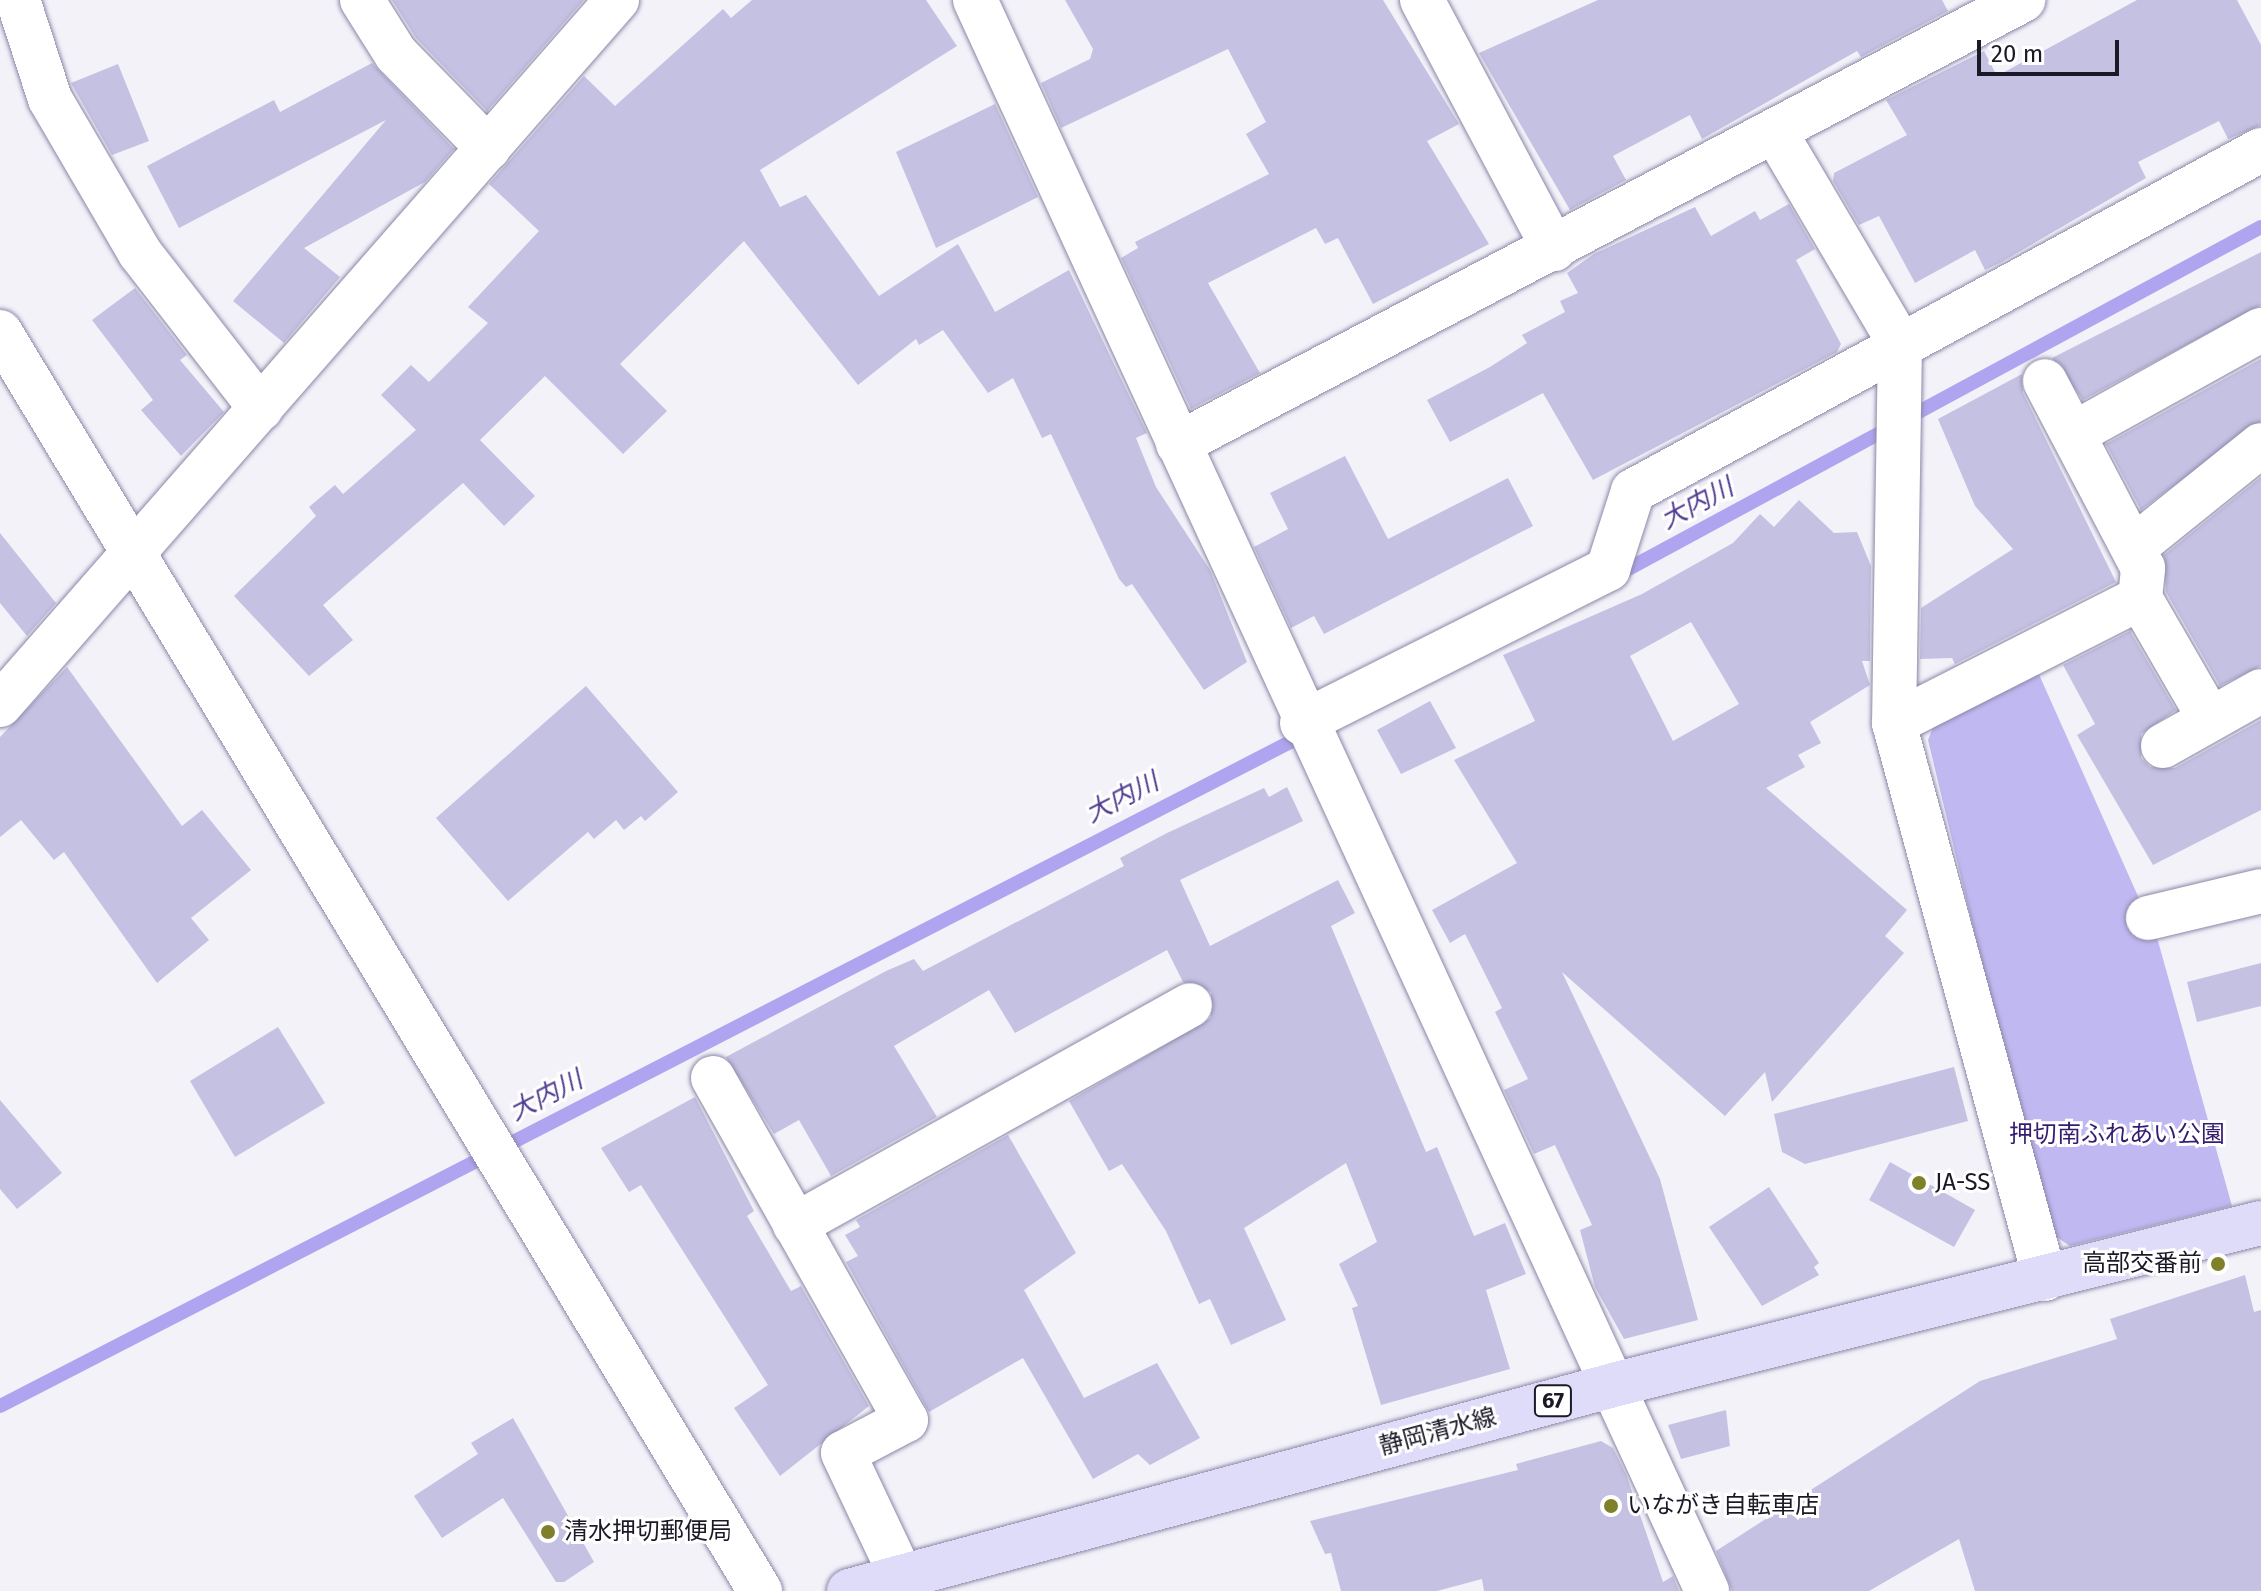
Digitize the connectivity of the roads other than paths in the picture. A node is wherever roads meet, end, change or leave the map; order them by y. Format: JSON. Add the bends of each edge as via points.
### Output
{"nodes":[{"id":1,"x":18,"y":0,"type":"edge"},
{"id":2,"x":362,"y":0,"type":"edge"},
{"id":3,"x":617,"y":0,"type":"edge"},
{"id":4,"x":975,"y":0,"type":"edge"},
{"id":5,"x":2023,"y":0,"type":"edge"},
{"id":6,"x":1428,"y":2,"type":"edge"},
{"id":7,"x":1777,"y":135,"type":"junction"},
{"id":8,"x":488,"y":148,"type":"junction"},
{"id":9,"x":2261,"y":150,"type":"edge"},
{"id":10,"x":1554,"y":249,"type":"junction"},
{"id":11,"x":2261,"y":330,"type":"edge"},
{"id":12,"x":0,"y":332,"type":"edge"},
{"id":13,"x":1900,"y":344,"type":"junction"},
{"id":14,"x":2045,"y":381,"type":"dead end"},
{"id":15,"x":261,"y":409,"type":"junction"},
{"id":16,"x":2073,"y":434,"type":"junction"},
{"id":17,"x":1178,"y":444,"type":"junction"},
{"id":18,"x":2261,"y":445,"type":"edge"},
{"id":19,"x":2133,"y":548,"type":"junction"},
{"id":20,"x":133,"y":553,"type":"junction"},
{"id":21,"x":2140,"y":598,"type":"junction"},
{"id":22,"x":2261,"y":691,"type":"edge"},
{"id":23,"x":0,"y":705,"type":"edge"},
{"id":24,"x":2210,"y":719,"type":"junction"},
{"id":25,"x":1302,"y":723,"type":"junction"},
{"id":26,"x":1894,"y":723,"type":"junction"},
{"id":27,"x":2163,"y":746,"type":"dead end"},
{"id":28,"x":2261,"y":891,"type":"edge"},
{"id":29,"x":2148,"y":918,"type":"dead end"},
{"id":30,"x":1190,"y":1005,"type":"dead end"},
{"id":31,"x":713,"y":1078,"type":"dead end"},
{"id":32,"x":2261,"y":1223,"type":"edge"},
{"id":33,"x":795,"y":1225,"type":"junction"},
{"id":34,"x":2045,"y":1279,"type":"junction"},
{"id":35,"x":1617,"y":1384,"type":"junction"},
{"id":36,"x":902,"y":1578,"type":"junction"},
{"id":37,"x":760,"y":1591,"type":"edge"},
{"id":38,"x":849,"y":1591,"type":"edge"},
{"id":39,"x":1707,"y":1591,"type":"edge"}],
"edges":[{"from":1,"to":15,"type":"street","via":[[50,99],[140,253]]},
{"from":2,"to":8,"type":"street","via":[[396,54]]},
{"from":3,"to":8,"type":"street"},
{"from":4,"to":17,"type":"street"},
{"from":5,"to":7,"type":"street"},
{"from":6,"to":10,"type":"street"},
{"from":7,"to":10,"type":"street"},
{"from":7,"to":13,"type":"street"},
{"from":8,"to":15,"type":"street"},
{"from":9,"to":13,"type":"street"},
{"from":10,"to":17,"type":"street"},
{"from":11,"to":16,"type":"street"},
{"from":12,"to":20,"type":"street"},
{"from":13,"to":25,"type":"street","via":[[1633,491],[1608,569]]},
{"from":13,"to":26,"type":"street"},
{"from":14,"to":16,"type":"street"},
{"from":15,"to":20,"type":"street"},
{"from":16,"to":19,"type":"street"},
{"from":17,"to":25,"type":"street"},
{"from":18,"to":19,"type":"street"},
{"from":19,"to":21,"type":"street","via":[[2143,568]]},
{"from":20,"to":23,"type":"street"},
{"from":20,"to":37,"type":"street"},
{"from":21,"to":24,"type":"street"},
{"from":21,"to":26,"type":"street"},
{"from":22,"to":24,"type":"street"},
{"from":24,"to":27,"type":"street"},
{"from":25,"to":35,"type":"street"},
{"from":26,"to":34,"type":"street"},
{"from":28,"to":29,"type":"street"},
{"from":30,"to":33,"type":"street"},
{"from":31,"to":33,"type":"street"},
{"from":32,"to":34,"type":"main road","name":"静岡清水線","number":"67"},
{"from":33,"to":36,"type":"street","via":[[906,1420],[843,1453]]},
{"from":34,"to":35,"type":"main road","name":"静岡清水線","number":"67"},
{"from":35,"to":36,"type":"main road","name":"静岡清水線","number":"67"},
{"from":35,"to":39,"type":"street"},
{"from":36,"to":38,"type":"main road","name":"静岡清水線","number":"67"}]}
